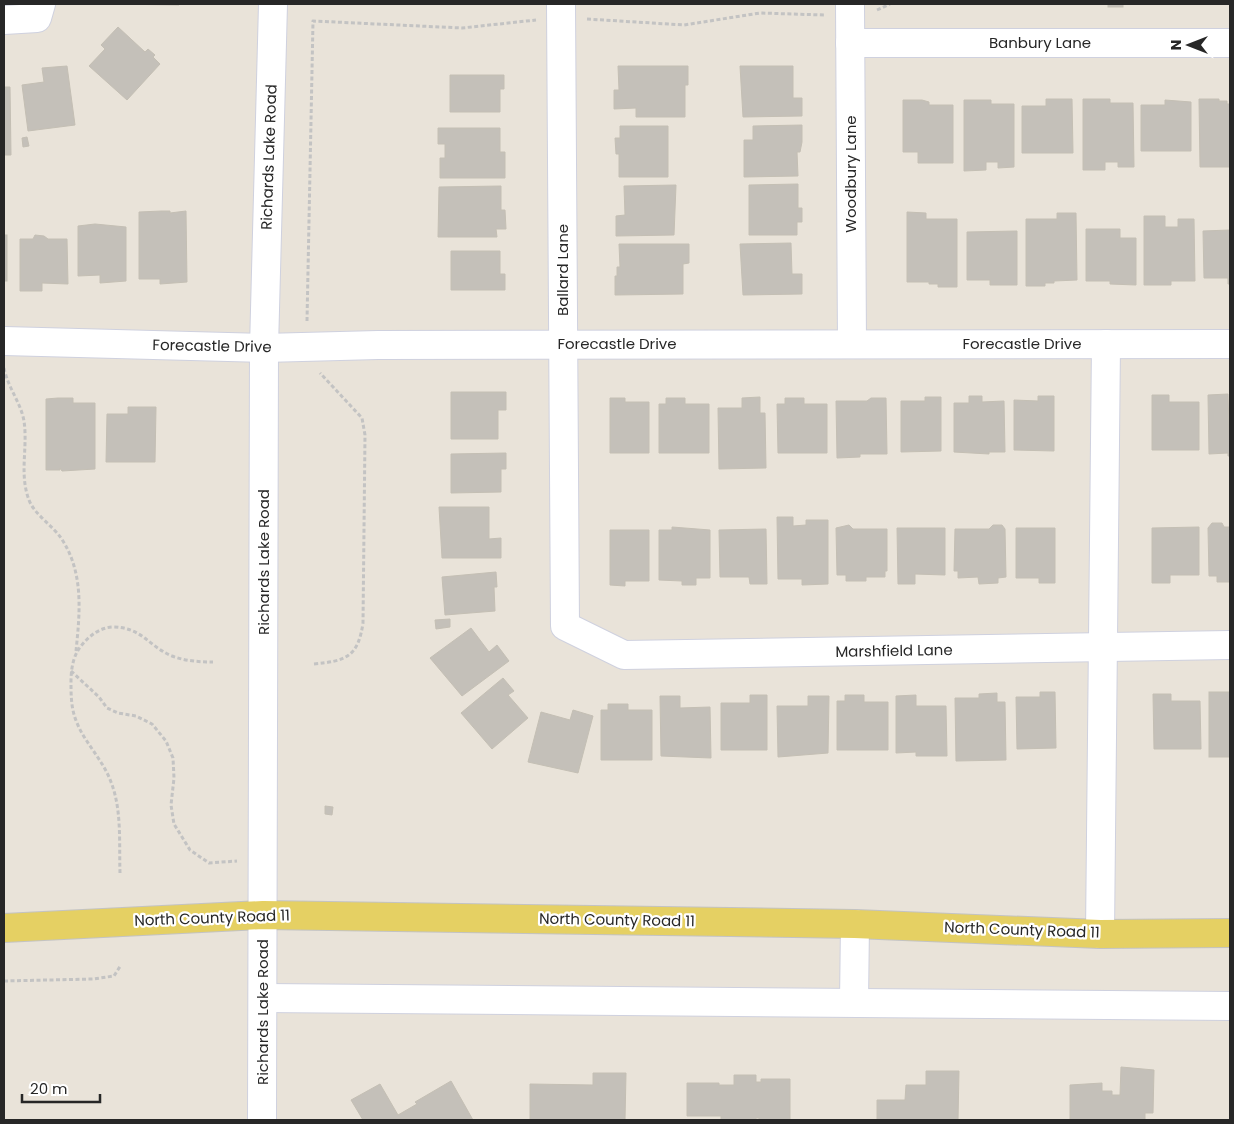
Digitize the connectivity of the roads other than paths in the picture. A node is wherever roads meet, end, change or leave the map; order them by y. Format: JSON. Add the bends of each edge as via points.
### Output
{"nodes":[{"id":1,"x":273,"y":4,"type":"edge"},
{"id":2,"x":561,"y":10,"type":"edge"},
{"id":3,"x":850,"y":10,"type":"edge"},
{"id":4,"x":39,"y":11,"type":"edge"},
{"id":5,"x":4,"y":20,"type":"edge"},
{"id":6,"x":850,"y":43,"type":"junction"},
{"id":7,"x":1230,"y":43,"type":"edge"},
{"id":8,"x":4,"y":341,"type":"edge"},
{"id":9,"x":563,"y":344,"type":"junction"},
{"id":10,"x":852,"y":344,"type":"junction"},
{"id":11,"x":1106,"y":344,"type":"junction"},
{"id":12,"x":1230,"y":344,"type":"edge"},
{"id":13,"x":264,"y":348,"type":"junction"},
{"id":14,"x":565,"y":626,"type":"joint"},
{"id":15,"x":1230,"y":645,"type":"edge"},
{"id":16,"x":1102,"y":648,"type":"junction"},
{"id":17,"x":263,"y":915,"type":"junction"},
{"id":18,"x":855,"y":924,"type":"junction"},
{"id":19,"x":4,"y":928,"type":"edge"},
{"id":20,"x":1230,"y":933,"type":"edge"},
{"id":21,"x":1100,"y":934,"type":"junction"},
{"id":22,"x":263,"y":998,"type":"junction"},
{"id":23,"x":854,"y":1002,"type":"junction"},
{"id":24,"x":1230,"y":1006,"type":"edge"},
{"id":25,"x":262,"y":1120,"type":"edge"}],
"edges":[{"from":1,"to":13,"type":"street","name":"Richards Lake Road"},
{"from":2,"to":9,"type":"street","name":"Ballard Lane"},
{"from":3,"to":6,"type":"street","name":"Woodbury Lane"},
{"from":4,"to":5,"type":"street"},
{"from":6,"to":7,"type":"street","name":"Banbury Lane"},
{"from":6,"to":10,"type":"street","name":"Woodbury Lane"},
{"from":8,"to":13,"type":"street","name":"Forecastle Drive"},
{"from":9,"to":10,"type":"street","name":"Forecastle Drive"},
{"from":9,"to":13,"type":"street","name":"Forecastle Drive"},
{"from":9,"to":14,"type":"street","name":"Ballard Lane"},
{"from":10,"to":11,"type":"street","name":"Forecastle Drive"},
{"from":11,"to":12,"type":"street","name":"Forecastle Drive"},
{"from":11,"to":16,"type":"street"},
{"from":13,"to":17,"type":"street","name":"Richards Lake Road"},
{"from":14,"to":16,"type":"street","name":"Marshfield Lane","via":[[624,655]]},
{"from":15,"to":16,"type":"street","name":"Marshfield Lane"},
{"from":16,"to":21,"type":"street"},
{"from":17,"to":18,"type":"main road","name":"North County Road 11"},
{"from":17,"to":19,"type":"main road","name":"North County Road 11"},
{"from":17,"to":22,"type":"street","name":"Richards Lake Road"},
{"from":18,"to":21,"type":"main road","name":"North County Road 11"},
{"from":18,"to":23,"type":"street"},
{"from":20,"to":21,"type":"main road","name":"North County Road 11"},
{"from":22,"to":23,"type":"street"},
{"from":22,"to":25,"type":"street","name":"Richards Lake Road"},
{"from":23,"to":24,"type":"street"}]}
